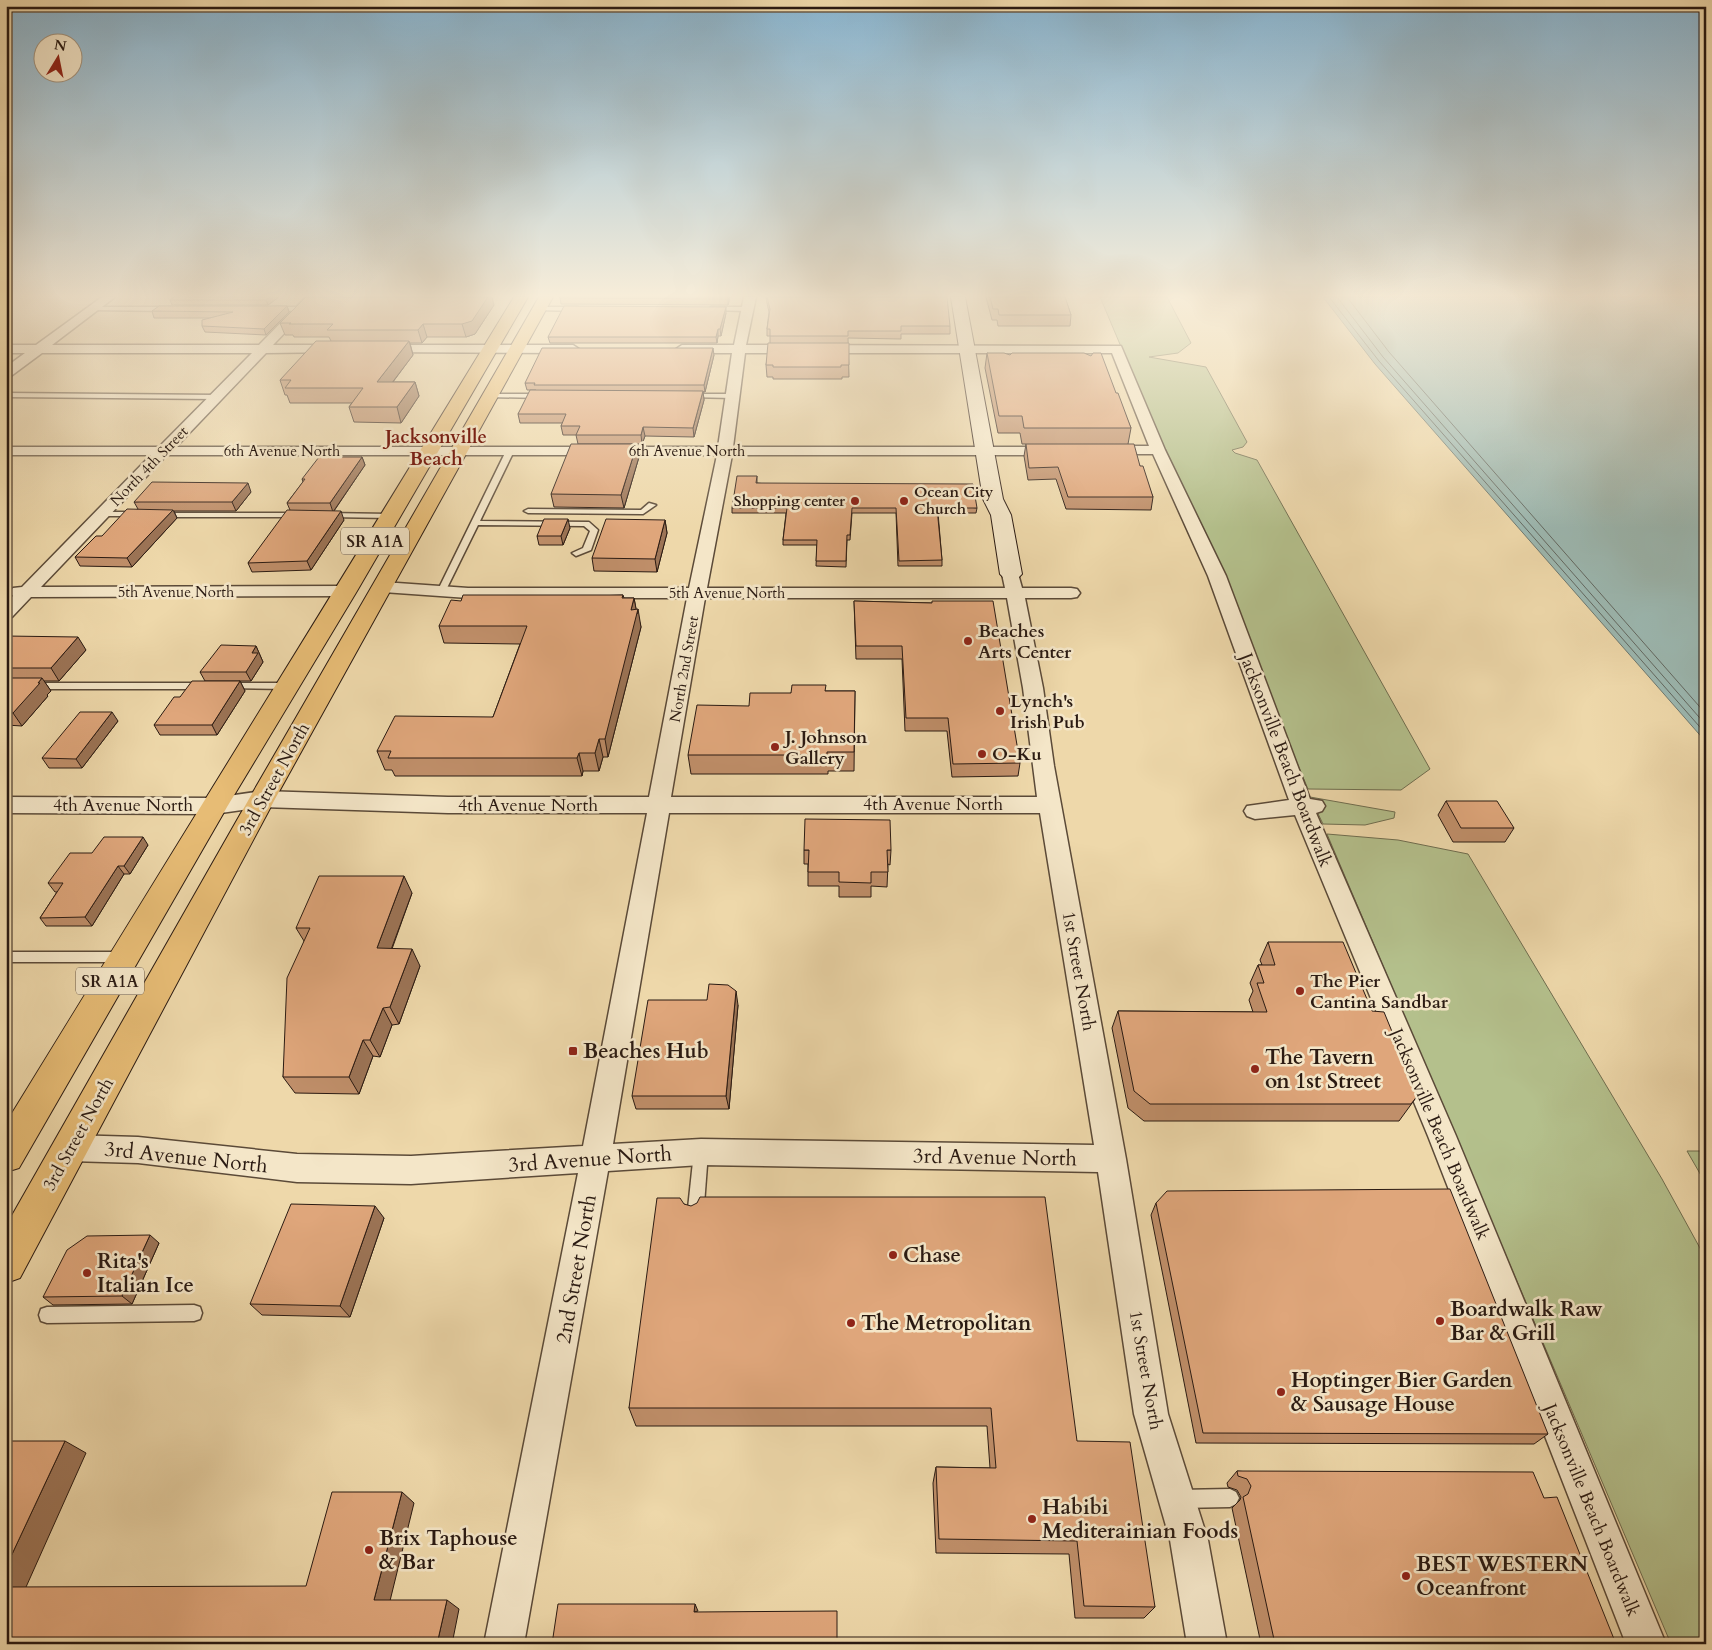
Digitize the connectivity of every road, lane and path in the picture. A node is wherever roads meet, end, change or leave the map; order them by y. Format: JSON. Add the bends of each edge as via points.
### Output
{"nodes":[{"id":1,"x":238,"y":374,"type":"edge"},
{"id":2,"x":475,"y":374,"type":"edge"},
{"id":3,"x":503,"y":374,"type":"edge"},
{"id":4,"x":735,"y":374,"type":"edge"},
{"id":5,"x":971,"y":374,"type":"edge"},
{"id":6,"x":1127,"y":374,"type":"edge"},
{"id":7,"x":6,"y":395,"type":"edge"},
{"id":8,"x":490,"y":396,"type":"junction"},
{"id":9,"x":555,"y":396,"type":"edge"},
{"id":10,"x":680,"y":396,"type":"edge"},
{"id":11,"x":732,"y":396,"type":"junction"},
{"id":12,"x":216,"y":397,"type":"junction"},
{"id":13,"x":429,"y":450,"type":"junction"},
{"id":14,"x":1091,"y":450,"type":"edge"},
{"id":15,"x":1158,"y":450,"type":"junction"},
{"id":16,"x":6,"y":451,"type":"edge"},
{"id":17,"x":164,"y":451,"type":"junction"},
{"id":18,"x":458,"y":451,"type":"junction"},
{"id":19,"x":510,"y":451,"type":"junction"},
{"id":20,"x":725,"y":451,"type":"junction"},
{"id":21,"x":985,"y":451,"type":"junction"},
{"id":22,"x":1071,"y":451,"type":"edge"},
{"id":23,"x":652,"y":505,"type":"dead end"},
{"id":24,"x":528,"y":511,"type":"dead end"},
{"id":25,"x":102,"y":514,"type":"junction"},
{"id":26,"x":141,"y":514,"type":"edge"},
{"id":27,"x":151,"y":514,"type":"edge"},
{"id":28,"x":310,"y":515,"type":"edge"},
{"id":29,"x":320,"y":515,"type":"edge"},
{"id":30,"x":390,"y":516,"type":"junction"},
{"id":31,"x":475,"y":523,"type":"junction"},
{"id":32,"x":576,"y":553,"type":"dead end"},
{"id":33,"x":1013,"y":583,"type":"junction"},
{"id":34,"x":383,"y":587,"type":"junction"},
{"id":35,"x":346,"y":591,"type":"junction"},
{"id":36,"x":6,"y":592,"type":"edge"},
{"id":37,"x":26,"y":592,"type":"junction"},
{"id":38,"x":441,"y":592,"type":"junction"},
{"id":39,"x":697,"y":593,"type":"junction"},
{"id":40,"x":1071,"y":593,"type":"dead end"},
{"id":41,"x":6,"y":613,"type":"edge"},
{"id":42,"x":6,"y":686,"type":"edge"},
{"id":43,"x":288,"y":686,"type":"junction"},
{"id":44,"x":262,"y":799,"type":"junction"},
{"id":45,"x":659,"y":804,"type":"junction"},
{"id":46,"x":6,"y":805,"type":"edge"},
{"id":47,"x":1050,"y":805,"type":"junction"},
{"id":48,"x":214,"y":806,"type":"junction"},
{"id":49,"x":1308,"y":806,"type":"junction"},
{"id":50,"x":1255,"y":811,"type":"dead end"},
{"id":51,"x":6,"y":957,"type":"edge"},
{"id":52,"x":125,"y":957,"type":"junction"},
{"id":53,"x":70,"y":1148,"type":"junction"},
{"id":54,"x":701,"y":1152,"type":"junction"},
{"id":55,"x":6,"y":1156,"type":"edge"},
{"id":56,"x":596,"y":1158,"type":"junction"},
{"id":57,"x":1111,"y":1159,"type":"junction"},
{"id":58,"x":694,"y":1219,"type":"edge"},
{"id":59,"x":6,"y":1264,"type":"edge"},
{"id":60,"x":194,"y":1313,"type":"dead end"},
{"id":61,"x":47,"y":1315,"type":"dead end"},
{"id":62,"x":1230,"y":1498,"type":"dead end"},
{"id":63,"x":1177,"y":1500,"type":"junction"},
{"id":64,"x":504,"y":1644,"type":"edge"},
{"id":65,"x":1206,"y":1644,"type":"edge"},
{"id":66,"x":1646,"y":1644,"type":"edge"}],
"edges":[{"from":1,"to":12,"type":"street","name":"North 4th Street"},
{"from":2,"to":13,"type":"main road","name":"3rd Street North","number":"SR A1A"},
{"from":3,"to":8,"type":"main road","name":"3rd Street North","number":"SR A1A"},
{"from":4,"to":11,"type":"street","name":"North 2nd Street"},
{"from":5,"to":21,"type":"street","name":"1st Street North"},
{"from":6,"to":15,"type":"street","name":"Jacksonville Beach Boardwalk"},
{"from":7,"to":12,"type":"lane"},
{"from":8,"to":9,"type":"lane"},
{"from":8,"to":18,"type":"main road","name":"3rd Street North","number":"SR A1A"},
{"from":10,"to":11,"type":"lane"},
{"from":11,"to":20,"type":"street","name":"North 2nd Street"},
{"from":12,"to":17,"type":"street","name":"North 4th Street"},
{"from":13,"to":17,"type":"street","name":"6th Avenue North"},
{"from":13,"to":18,"type":"street","name":"6th Avenue North"},
{"from":13,"to":30,"type":"main road","name":"3rd Street North","number":"SR A1A"},
{"from":14,"to":15,"type":"street"},
{"from":15,"to":49,"type":"street","name":"Jacksonville Beach Boardwalk","via":[[1217,576]]},
{"from":16,"to":17,"type":"street","name":"6th Avenue North"},
{"from":17,"to":25,"type":"street","name":"North 4th Street"},
{"from":18,"to":19,"type":"street","name":"6th Avenue North"},
{"from":18,"to":34,"type":"main road","name":"3rd Street North","number":"SR A1A"},
{"from":19,"to":20,"type":"street","name":"6th Avenue North"},
{"from":19,"to":31,"type":"lane"},
{"from":20,"to":21,"type":"street","name":"6th Avenue North"},
{"from":20,"to":39,"type":"street","name":"North 2nd Street"},
{"from":21,"to":22,"type":"street","name":"6th Avenue North"},
{"from":21,"to":33,"type":"street","name":"1st Street North"},
{"from":23,"to":24,"type":"lane","via":[[643,512]]},
{"from":25,"to":26,"type":"lane"},
{"from":25,"to":37,"type":"street","name":"North 4th Street"},
{"from":27,"to":28,"type":"lane"},
{"from":29,"to":30,"type":"lane"},
{"from":30,"to":35,"type":"main road","name":"3rd Street North","number":"SR A1A"},
{"from":31,"to":32,"type":"lane","via":[[586,524],[594,530],[587,550]]},
{"from":31,"to":38,"type":"lane"},
{"from":33,"to":39,"type":"street","name":"5th Avenue North"},
{"from":33,"to":40,"type":"street","name":"5th Avenue North"},
{"from":33,"to":47,"type":"street","name":"1st Street North"},
{"from":34,"to":38,"type":"street","name":"5th Avenue North"},
{"from":34,"to":44,"type":"main road","name":"3rd Street North","number":"SR A1A"},
{"from":35,"to":37,"type":"street","name":"5th Avenue North"},
{"from":35,"to":43,"type":"main road","name":"3rd Street North","number":"SR A1A"},
{"from":36,"to":37,"type":"street","name":"5th Avenue North"},
{"from":37,"to":41,"type":"street","name":"North 4th Street"},
{"from":38,"to":39,"type":"street","name":"5th Avenue North"},
{"from":39,"to":45,"type":"street","name":"North 2nd Street"},
{"from":42,"to":43,"type":"lane"},
{"from":43,"to":48,"type":"main road","name":"3rd Street North","number":"SR A1A"},
{"from":44,"to":45,"type":"street","name":"4th Avenue North","via":[[448,805]]},
{"from":44,"to":48,"type":"street","name":"4th Avenue North"},
{"from":44,"to":53,"type":"main road","name":"3rd Street North","number":"SR A1A"},
{"from":45,"to":47,"type":"street","name":"4th Avenue North"},
{"from":45,"to":56,"type":"street","name":"2nd Street North"},
{"from":46,"to":48,"type":"street","name":"4th Avenue North"},
{"from":47,"to":57,"type":"street","name":"1st Street North"},
{"from":48,"to":52,"type":"main road","name":"3rd Street North","number":"SR A1A"},
{"from":49,"to":50,"type":"street"},
{"from":49,"to":66,"type":"street","name":"Jacksonville Beach Boardwalk"},
{"from":51,"to":52,"type":"lane"},
{"from":52,"to":55,"type":"main road","name":"3rd Street North","number":"SR A1A"},
{"from":53,"to":56,"type":"street","name":"3rd Avenue North","via":[[138,1150],[297,1168],[411,1170]]},
{"from":53,"to":59,"type":"main road","name":"3rd Street North","number":"SR A1A"},
{"from":54,"to":56,"type":"street","name":"3rd Avenue North"},
{"from":54,"to":57,"type":"street","name":"3rd Avenue North"},
{"from":54,"to":58,"type":"lane"},
{"from":56,"to":64,"type":"street","name":"2nd Street North"},
{"from":57,"to":63,"type":"street","name":"1st Street North","via":[[1151,1414]]},
{"from":60,"to":61,"type":"lane"},
{"from":62,"to":63,"type":"lane"},
{"from":63,"to":65,"type":"street","name":"1st Street North","via":[[1189,1540]]}]}
